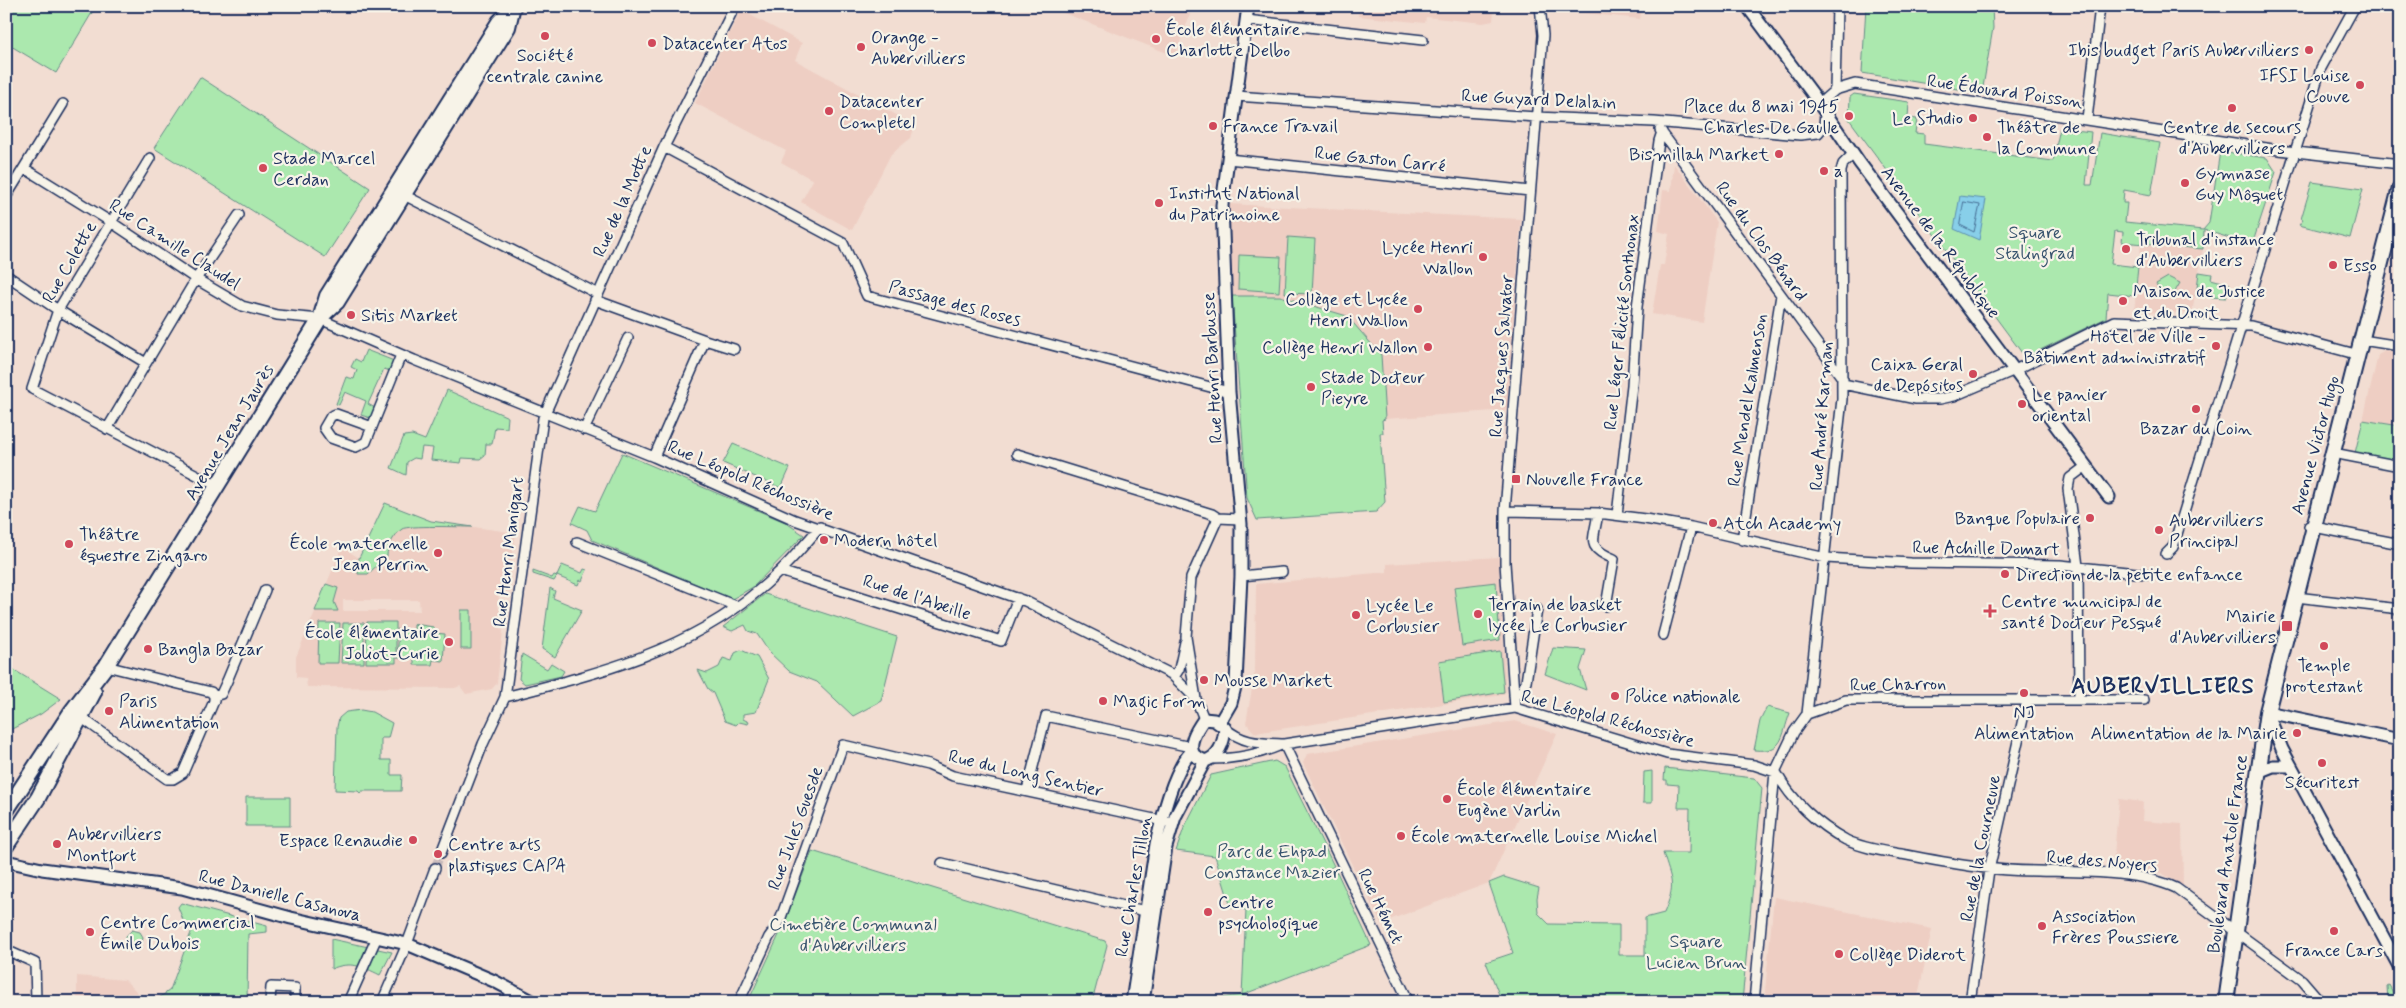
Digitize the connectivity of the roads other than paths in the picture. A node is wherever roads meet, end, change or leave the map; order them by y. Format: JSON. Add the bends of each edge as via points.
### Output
{"nodes":[{"id":1,"x":735,"y":6,"type":"edge"},
{"id":2,"x":1248,"y":6,"type":"edge"},
{"id":3,"x":1540,"y":6,"type":"edge"},
{"id":4,"x":1747,"y":6,"type":"edge"},
{"id":5,"x":1837,"y":6,"type":"edge"},
{"id":6,"x":2100,"y":6,"type":"edge"},
{"id":7,"x":2355,"y":6,"type":"edge"},
{"id":8,"x":511,"y":7,"type":"edge"},
{"id":9,"x":1246,"y":20,"type":"junction"},
{"id":10,"x":1423,"y":40,"type":"dead end"},
{"id":11,"x":1835,"y":90,"type":"junction"},
{"id":12,"x":1236,"y":96,"type":"junction"},
{"id":13,"x":63,"y":104,"type":"dead end"},
{"id":14,"x":1822,"y":108,"type":"junction"},
{"id":15,"x":1536,"y":117,"type":"junction"},
{"id":16,"x":2087,"y":119,"type":"junction"},
{"id":17,"x":1654,"y":122,"type":"junction"},
{"id":18,"x":1662,"y":132,"type":"junction"},
{"id":19,"x":664,"y":147,"type":"junction"},
{"id":20,"x":2294,"y":152,"type":"junction"},
{"id":21,"x":1853,"y":154,"type":"junction"},
{"id":22,"x":150,"y":158,"type":"dead end"},
{"id":23,"x":1228,"y":159,"type":"junction"},
{"id":24,"x":2400,"y":164,"type":"edge"},
{"id":25,"x":414,"y":167,"type":"junction"},
{"id":26,"x":24,"y":168,"type":"junction"},
{"id":27,"x":2400,"y":188,"type":"edge"},
{"id":28,"x":1530,"y":191,"type":"junction"},
{"id":29,"x":404,"y":195,"type":"junction"},
{"id":30,"x":6,"y":197,"type":"edge"},
{"id":31,"x":239,"y":215,"type":"dead end"},
{"id":32,"x":111,"y":222,"type":"junction"},
{"id":33,"x":2396,"y":223,"type":"edge"},
{"id":34,"x":6,"y":275,"type":"edge"},
{"id":35,"x":196,"y":279,"type":"junction"},
{"id":36,"x":1781,"y":295,"type":"junction"},
{"id":37,"x":596,"y":297,"type":"junction"},
{"id":38,"x":58,"y":310,"type":"junction"},
{"id":39,"x":320,"y":319,"type":"junction"},
{"id":40,"x":2243,"y":325,"type":"junction"},
{"id":41,"x":628,"y":338,"type":"dead end"},
{"id":42,"x":705,"y":340,"type":"junction"},
{"id":43,"x":2362,"y":340,"type":"junction"},
{"id":44,"x":2400,"y":346,"type":"edge"},
{"id":45,"x":734,"y":349,"type":"dead end"},
{"id":46,"x":401,"y":355,"type":"junction"},
{"id":47,"x":2359,"y":355,"type":"junction"},
{"id":48,"x":146,"y":363,"type":"junction"},
{"id":49,"x":2015,"y":370,"type":"junction"},
{"id":50,"x":1843,"y":382,"type":"junction"},
{"id":51,"x":1229,"y":392,"type":"junction"},
{"id":52,"x":545,"y":412,"type":"junction"},
{"id":53,"x":372,"y":427,"type":"junction"},
{"id":54,"x":106,"y":429,"type":"junction"},
{"id":55,"x":584,"y":430,"type":"junction"},
{"id":56,"x":2333,"y":453,"type":"junction"},
{"id":57,"x":1017,"y":454,"type":"dead end"},
{"id":58,"x":654,"y":457,"type":"junction"},
{"id":59,"x":2086,"y":466,"type":"junction"},
{"id":60,"x":2400,"y":466,"type":"edge"},
{"id":61,"x":218,"y":486,"type":"junction"},
{"id":62,"x":2109,"y":497,"type":"dead end"},
{"id":63,"x":1505,"y":511,"type":"junction"},
{"id":64,"x":1598,"y":513,"type":"junction"},
{"id":65,"x":1617,"y":515,"type":"junction"},
{"id":66,"x":1218,"y":518,"type":"junction"},
{"id":67,"x":1240,"y":519,"type":"junction"},
{"id":68,"x":2311,"y":526,"type":"junction"},
{"id":69,"x":820,"y":527,"type":"junction"},
{"id":70,"x":1691,"y":527,"type":"junction"},
{"id":71,"x":1742,"y":540,"type":"junction"},
{"id":72,"x":577,"y":542,"type":"dead end"},
{"id":73,"x":2400,"y":544,"type":"edge"},
{"id":74,"x":2166,"y":554,"type":"dead end"},
{"id":75,"x":1826,"y":558,"type":"junction"},
{"id":76,"x":2078,"y":566,"type":"junction"},
{"id":77,"x":780,"y":571,"type":"junction"},
{"id":78,"x":1282,"y":572,"type":"dead end"},
{"id":79,"x":2146,"y":574,"type":"dead end"},
{"id":80,"x":1241,"y":576,"type":"junction"},
{"id":81,"x":265,"y":590,"type":"dead end"},
{"id":82,"x":2296,"y":597,"type":"junction"},
{"id":83,"x":1018,"y":598,"type":"junction"},
{"id":84,"x":736,"y":606,"type":"junction"},
{"id":85,"x":1606,"y":606,"type":"dead end"},
{"id":86,"x":1538,"y":609,"type":"dead end"},
{"id":87,"x":2400,"y":609,"type":"edge"},
{"id":88,"x":1663,"y":635,"type":"dead end"},
{"id":89,"x":1186,"y":637,"type":"junction"},
{"id":90,"x":106,"y":666,"type":"junction"},
{"id":91,"x":1174,"y":677,"type":"junction"},
{"id":92,"x":212,"y":694,"type":"junction"},
{"id":93,"x":1514,"y":695,"type":"junction"},
{"id":94,"x":505,"y":697,"type":"junction"},
{"id":95,"x":1196,"y":699,"type":"junction"},
{"id":96,"x":2079,"y":699,"type":"junction"},
{"id":97,"x":2144,"y":700,"type":"dead end"},
{"id":98,"x":2027,"y":701,"type":"junction"},
{"id":99,"x":1515,"y":708,"type":"junction"},
{"id":100,"x":2267,"y":712,"type":"junction"},
{"id":101,"x":1807,"y":714,"type":"junction"},
{"id":102,"x":82,"y":718,"type":"junction"},
{"id":103,"x":1204,"y":719,"type":"junction"},
{"id":104,"x":1222,"y":725,"type":"junction"},
{"id":105,"x":2400,"y":740,"type":"edge"},
{"id":106,"x":1284,"y":744,"type":"junction"},
{"id":107,"x":843,"y":746,"type":"joint"},
{"id":108,"x":1191,"y":750,"type":"junction"},
{"id":109,"x":1208,"y":760,"type":"junction"},
{"id":110,"x":2290,"y":766,"type":"junction"},
{"id":111,"x":1776,"y":772,"type":"junction"},
{"id":112,"x":2258,"y":772,"type":"junction"},
{"id":113,"x":1027,"y":790,"type":"junction"},
{"id":114,"x":6,"y":811,"type":"edge"},
{"id":115,"x":1167,"y":821,"type":"junction"},
{"id":116,"x":6,"y":846,"type":"edge"},
{"id":117,"x":441,"y":853,"type":"tunnel mouth"},
{"id":118,"x":6,"y":861,"type":"edge"},
{"id":119,"x":942,"y":863,"type":"dead end"},
{"id":120,"x":435,"y":868,"type":"tunnel mouth"},
{"id":121,"x":1990,"y":870,"type":"junction"},
{"id":122,"x":1145,"y":911,"type":"junction"},
{"id":123,"x":2234,"y":930,"type":"junction"},
{"id":124,"x":376,"y":937,"type":"junction"},
{"id":125,"x":407,"y":944,"type":"junction"},
{"id":126,"x":2394,"y":948,"type":"edge"},
{"id":127,"x":6,"y":950,"type":"edge"},
{"id":128,"x":2400,"y":968,"type":"edge"},
{"id":129,"x":512,"y":989,"type":"junction"},
{"id":130,"x":36,"y":1002,"type":"edge"},
{"id":131,"x":270,"y":1002,"type":"edge"},
{"id":132,"x":295,"y":1002,"type":"edge"},
{"id":133,"x":348,"y":1002,"type":"edge"},
{"id":134,"x":382,"y":1002,"type":"edge"},
{"id":135,"x":506,"y":1002,"type":"edge"},
{"id":136,"x":534,"y":1002,"type":"edge"},
{"id":137,"x":739,"y":1002,"type":"edge"},
{"id":138,"x":1132,"y":1002,"type":"edge"},
{"id":139,"x":1144,"y":1002,"type":"edge"},
{"id":140,"x":1409,"y":1002,"type":"edge"},
{"id":141,"x":1754,"y":1002,"type":"edge"},
{"id":142,"x":1970,"y":1002,"type":"edge"},
{"id":143,"x":2226,"y":1002,"type":"edge"},
{"id":144,"x":2321,"y":1002,"type":"edge"}],
"edges":[{"from":1,"to":19,"type":"street","name":"Rue de la Motte"},
{"from":2,"to":9,"type":"main road","name":"Rue Henri Barbusse"},
{"from":3,"to":15,"type":"street","name":"Rue Jacques Salvator","via":[[1542,36]]},
{"from":4,"to":14,"type":"main road","name":"Avenue de la République"},
{"from":5,"to":11,"type":"street"},
{"from":6,"to":16,"type":"street"},
{"from":7,"to":20,"type":"street","via":[[2321,68]]},
{"from":8,"to":25,"type":"main road","name":"Avenue Jean Jaurès","via":[[508,27]]},
{"from":9,"to":10,"type":"street"},
{"from":9,"to":12,"type":"main road","name":"Rue Henri Barbusse"},
{"from":11,"to":14,"type":"street","name":"Rue Édouard Poisson"},
{"from":11,"to":16,"type":"street","name":"Rue Édouard Poisson","via":[[1855,84]]},
{"from":12,"to":15,"type":"street","name":"Rue Guyard Delalain"},
{"from":12,"to":23,"type":"main road","name":"Rue Henri Barbusse"},
{"from":13,"to":26,"type":"street"},
{"from":14,"to":17,"type":"street","name":"Rue Guyard Delalain","via":[[1824,126],[1818,133]]},
{"from":14,"to":21,"type":"main road","name":"Avenue de la République"},
{"from":15,"to":17,"type":"street","name":"Rue Guyard Delalain"},
{"from":15,"to":28,"type":"street","name":"Rue Jacques Salvator"},
{"from":16,"to":20,"type":"street","name":"Rue Édouard Poisson"},
{"from":17,"to":18,"type":"street","name":"Rue du Clos Bénard"},
{"from":18,"to":36,"type":"street","name":"Rue du Clos Bénard"},
{"from":18,"to":65,"type":"street","name":"Rue Léger Félicité Sonthonax","via":[[1637,307]]},
{"from":19,"to":37,"type":"street","name":"Rue de la Motte"},
{"from":19,"to":51,"type":"street","name":"Passage des Roses","via":[[843,243],[867,296]]},
{"from":20,"to":24,"type":"street","name":"Rue Édouard Poisson"},
{"from":20,"to":40,"type":"street"},
{"from":21,"to":49,"type":"main road","name":"Avenue de la République"},
{"from":21,"to":50,"type":"street","name":"Rue André Karman","via":[[1841,171]]},
{"from":22,"to":32,"type":"street","name":"Rue Colette"},
{"from":23,"to":28,"type":"street","name":"Rue Gaston Carré"},
{"from":23,"to":51,"type":"main road","name":"Rue Henri Barbusse","via":[[1222,204]]},
{"from":25,"to":29,"type":"main road","name":"Avenue Jean Jaurès"},
{"from":25,"to":39,"type":"main road","name":"Avenue Jean Jaurès","via":[[327,296]]},
{"from":26,"to":30,"type":"street"},
{"from":26,"to":32,"type":"street","name":"Rue Camille Claudel"},
{"from":27,"to":33,"type":"main road","name":"Avenue Victor Hugo"},
{"from":28,"to":63,"type":"street","name":"Rue Jacques Salvator"},
{"from":29,"to":37,"type":"street"},
{"from":29,"to":39,"type":"main road","name":"Avenue Jean Jaurès","via":[[337,302]]},
{"from":31,"to":35,"type":"street"},
{"from":32,"to":35,"type":"street","name":"Rue Camille Claudel"},
{"from":32,"to":38,"type":"street","name":"Rue Colette"},
{"from":33,"to":43,"type":"main road","name":"Avenue Victor Hugo"},
{"from":34,"to":38,"type":"street"},
{"from":35,"to":39,"type":"street","name":"Rue Camille Claudel","via":[[242,306],[277,315]]},
{"from":35,"to":48,"type":"street"},
{"from":36,"to":50,"type":"street","name":"Rue du Clos Bénard"},
{"from":36,"to":71,"type":"street","name":"Rue Mendel Kalmenson"},
{"from":37,"to":42,"type":"street"},
{"from":37,"to":52,"type":"street","name":"Rue de la Motte"},
{"from":38,"to":48,"type":"street"},
{"from":38,"to":54,"type":"street","name":"Rue Colette","via":[[32,390]]},
{"from":39,"to":46,"type":"street","name":"Rue Léopold Réchossière"},
{"from":39,"to":61,"type":"main road","name":"Avenue Jean Jaurès"},
{"from":40,"to":47,"type":"street"},
{"from":40,"to":49,"type":"street","via":[[2114,321]]},
{"from":40,"to":74,"type":"street","via":[[2173,547]]},
{"from":41,"to":55,"type":"street"},
{"from":42,"to":45,"type":"street"},
{"from":42,"to":58,"type":"street"},
{"from":43,"to":44,"type":"street"},
{"from":43,"to":47,"type":"main road","name":"Avenue Victor Hugo"},
{"from":46,"to":52,"type":"street","name":"Rue Léopold Réchossière"},
{"from":46,"to":53,"type":"street"},
{"from":47,"to":56,"type":"main road","name":"Avenue Victor Hugo"},
{"from":48,"to":54,"type":"street"},
{"from":49,"to":50,"type":"street","via":[[1940,399],[1916,399]]},
{"from":49,"to":59,"type":"main road","name":"Avenue de la République"},
{"from":50,"to":75,"type":"street","name":"Rue André Karman"},
{"from":51,"to":67,"type":"main road","name":"Rue Henri Barbusse"},
{"from":52,"to":55,"type":"street","name":"Rue Léopold Réchossière"},
{"from":52,"to":94,"type":"street","name":"Rue Henri Manigart","via":[[540,428]]},
{"from":53,"to":53,"type":"street","via":[[336,414],[324,428],[332,438],[356,447],[366,442]]},
{"from":54,"to":61,"type":"street"},
{"from":55,"to":58,"type":"street","name":"Rue Léopold Réchossière"},
{"from":56,"to":60,"type":"street"},
{"from":56,"to":68,"type":"main road","name":"Avenue Victor Hugo"},
{"from":57,"to":66,"type":"street"},
{"from":58,"to":69,"type":"street","name":"Rue Léopold Réchossière","via":[[795,520]]},
{"from":59,"to":62,"type":"main road","name":"Avenue de la République"},
{"from":59,"to":76,"type":"street","via":[[2070,478],[2068,489]]},
{"from":61,"to":90,"type":"main road","name":"Avenue Jean Jaurès"},
{"from":63,"to":64,"type":"street","name":"Rue Achille Domart"},
{"from":63,"to":93,"type":"street","name":"Rue Jacques Salvator","via":[[1505,564]]},
{"from":64,"to":65,"type":"street","name":"Rue Achille Domart"},
{"from":64,"to":85,"type":"street","via":[[1594,546],[1597,552],[1614,559]]},
{"from":65,"to":70,"type":"street","name":"Rue Achille Domart"},
{"from":66,"to":67,"type":"street"},
{"from":66,"to":89,"type":"street","via":[[1191,578]]},
{"from":67,"to":80,"type":"main road","name":"Rue Henri Barbusse"},
{"from":68,"to":73,"type":"street"},
{"from":68,"to":82,"type":"main road","name":"Avenue Victor Hugo"},
{"from":69,"to":77,"type":"street"},
{"from":69,"to":83,"type":"street","name":"Rue Léopold Réchossière"},
{"from":70,"to":71,"type":"street","name":"Rue Achille Domart"},
{"from":70,"to":88,"type":"street"},
{"from":71,"to":75,"type":"street","name":"Rue Achille Domart"},
{"from":72,"to":84,"type":"street"},
{"from":75,"to":76,"type":"street","name":"Rue Achille Domart","via":[[1868,562]]},
{"from":75,"to":101,"type":"street","name":"Rue André Karman"},
{"from":76,"to":79,"type":"street","name":"Rue Achille Domart"},
{"from":76,"to":96,"type":"street"},
{"from":77,"to":83,"type":"street","name":"Rue de l'Abeille","via":[[1001,641]]},
{"from":77,"to":84,"type":"street"},
{"from":78,"to":80,"type":"street"},
{"from":80,"to":104,"type":"main road","name":"Rue Charles Tillon","via":[[1236,683]]},
{"from":81,"to":92,"type":"street","via":[[228,681],[221,694]]},
{"from":82,"to":87,"type":"street"},
{"from":82,"to":100,"type":"main road","name":"Avenue Victor Hugo"},
{"from":83,"to":91,"type":"street","name":"Rue Léopold Réchossière","via":[[1095,634]]},
{"from":84,"to":94,"type":"street","via":[[699,632],[665,649],[607,671]]},
{"from":86,"to":93,"type":"street","via":[[1526,682],[1521,692]]},
{"from":89,"to":91,"type":"street"},
{"from":89,"to":95,"type":"street"},
{"from":90,"to":92,"type":"street"},
{"from":90,"to":102,"type":"main road","name":"Avenue Jean Jaurès"},
{"from":90,"to":114,"type":"main road","name":"Avenue Jean Jaurès","via":[[71,712]]},
{"from":91,"to":95,"type":"street","name":"Rue Léopold Réchossière"},
{"from":92,"to":102,"type":"street","via":[[214,701],[183,773],[173,779],[167,779]]},
{"from":93,"to":99,"type":"street","name":"Rue Jacques Salvator"},
{"from":94,"to":117,"type":"street","name":"Rue Henri Manigart","via":[[483,744]]},
{"from":95,"to":103,"type":"street","name":"Rue Léopold Réchossière"},
{"from":96,"to":97,"type":"street","name":"Rue Charron"},
{"from":96,"to":98,"type":"street","name":"Rue Charron"},
{"from":98,"to":101,"type":"street","name":"Rue Charron","via":[[1846,700]]},
{"from":98,"to":121,"type":"street","name":"Rue de la Courneuve"},
{"from":99,"to":106,"type":"street","name":"Rue Léopold Réchossière"},
{"from":99,"to":111,"type":"street","name":"Rue Léopold Réchossière","via":[[1667,754],[1754,765]]},
{"from":100,"to":105,"type":"main road"},
{"from":100,"to":110,"type":"main road"},
{"from":100,"to":112,"type":"main road","name":"Boulevard Anatole France"},
{"from":101,"to":111,"type":"street","via":[[1794,732]]},
{"from":102,"to":116,"type":"main road","name":"Avenue Jean Jaurès","via":[[38,798]]},
{"from":103,"to":104,"type":"main road"},
{"from":103,"to":108,"type":"main road","name":"Rue Charles Tillon","via":[[1196,731]]},
{"from":104,"to":106,"type":"street","name":"Rue Léopold Réchossière","via":[[1236,738],[1249,742]]},
{"from":104,"to":109,"type":"main road","name":"Rue Charles Tillon","via":[[1220,748]]},
{"from":106,"to":109,"type":"street","name":"Rue Léopold Réchossière","via":[[1263,753]]},
{"from":106,"to":140,"type":"street","name":"Rue Hémet"},
{"from":107,"to":113,"type":"street","name":"Rue du Long Sentier","via":[[928,765],[953,776],[1011,790]]},
{"from":107,"to":137,"type":"street","name":"Rue Jules Guesde","via":[[778,924]]},
{"from":108,"to":109,"type":"main road"},
{"from":108,"to":113,"type":"street","via":[[1046,716]]},
{"from":108,"to":115,"type":"main road","name":"Rue Charles Tillon","via":[[1178,776]]},
{"from":109,"to":115,"type":"main road","name":"Rue Charles Tillon"},
{"from":110,"to":112,"type":"main road","via":[[2273,766]]},
{"from":110,"to":126,"type":"main road"},
{"from":111,"to":121,"type":"street","name":"Rue des Noyers","via":[[1786,790],[1810,814],[1847,840],[1895,853]]},
{"from":111,"to":141,"type":"street"},
{"from":112,"to":123,"type":"main road","name":"Boulevard Anatole France"},
{"from":113,"to":115,"type":"street","name":"Rue du Long Sentier"},
{"from":115,"to":122,"type":"main road","name":"Rue Charles Tillon"},
{"from":115,"to":139,"type":"main road","name":"Rue Charles Tillon"},
{"from":118,"to":124,"type":"main road","name":"Rue Danielle Casanova","via":[[182,888]]},
{"from":119,"to":122,"type":"street"},
{"from":120,"to":125,"type":"street"},
{"from":121,"to":123,"type":"street","name":"Rue des Noyers","via":[[2080,872],[2158,880],[2176,888]]},
{"from":121,"to":142,"type":"street","name":"Rue de la Courneuve"},
{"from":122,"to":138,"type":"main road","name":"Rue Charles Tillon"},
{"from":123,"to":143,"type":"main road","name":"Boulevard Anatole France"},
{"from":123,"to":144,"type":"street","name":"Rue des Noyers","via":[[2302,980]]},
{"from":124,"to":125,"type":"main road","name":"Rue Danielle Casanova"},
{"from":124,"to":133,"type":"street"},
{"from":125,"to":129,"type":"main road","name":"Rue Danielle Casanova"},
{"from":125,"to":134,"type":"street"},
{"from":126,"to":128,"type":"main road"},
{"from":127,"to":130,"type":"street","via":[[36,963]]},
{"from":129,"to":135,"type":"street"},
{"from":129,"to":136,"type":"main road","name":"Rue Danielle Casanova"},
{"from":131,"to":132,"type":"street","via":[[271,987],[295,988]]}]}
